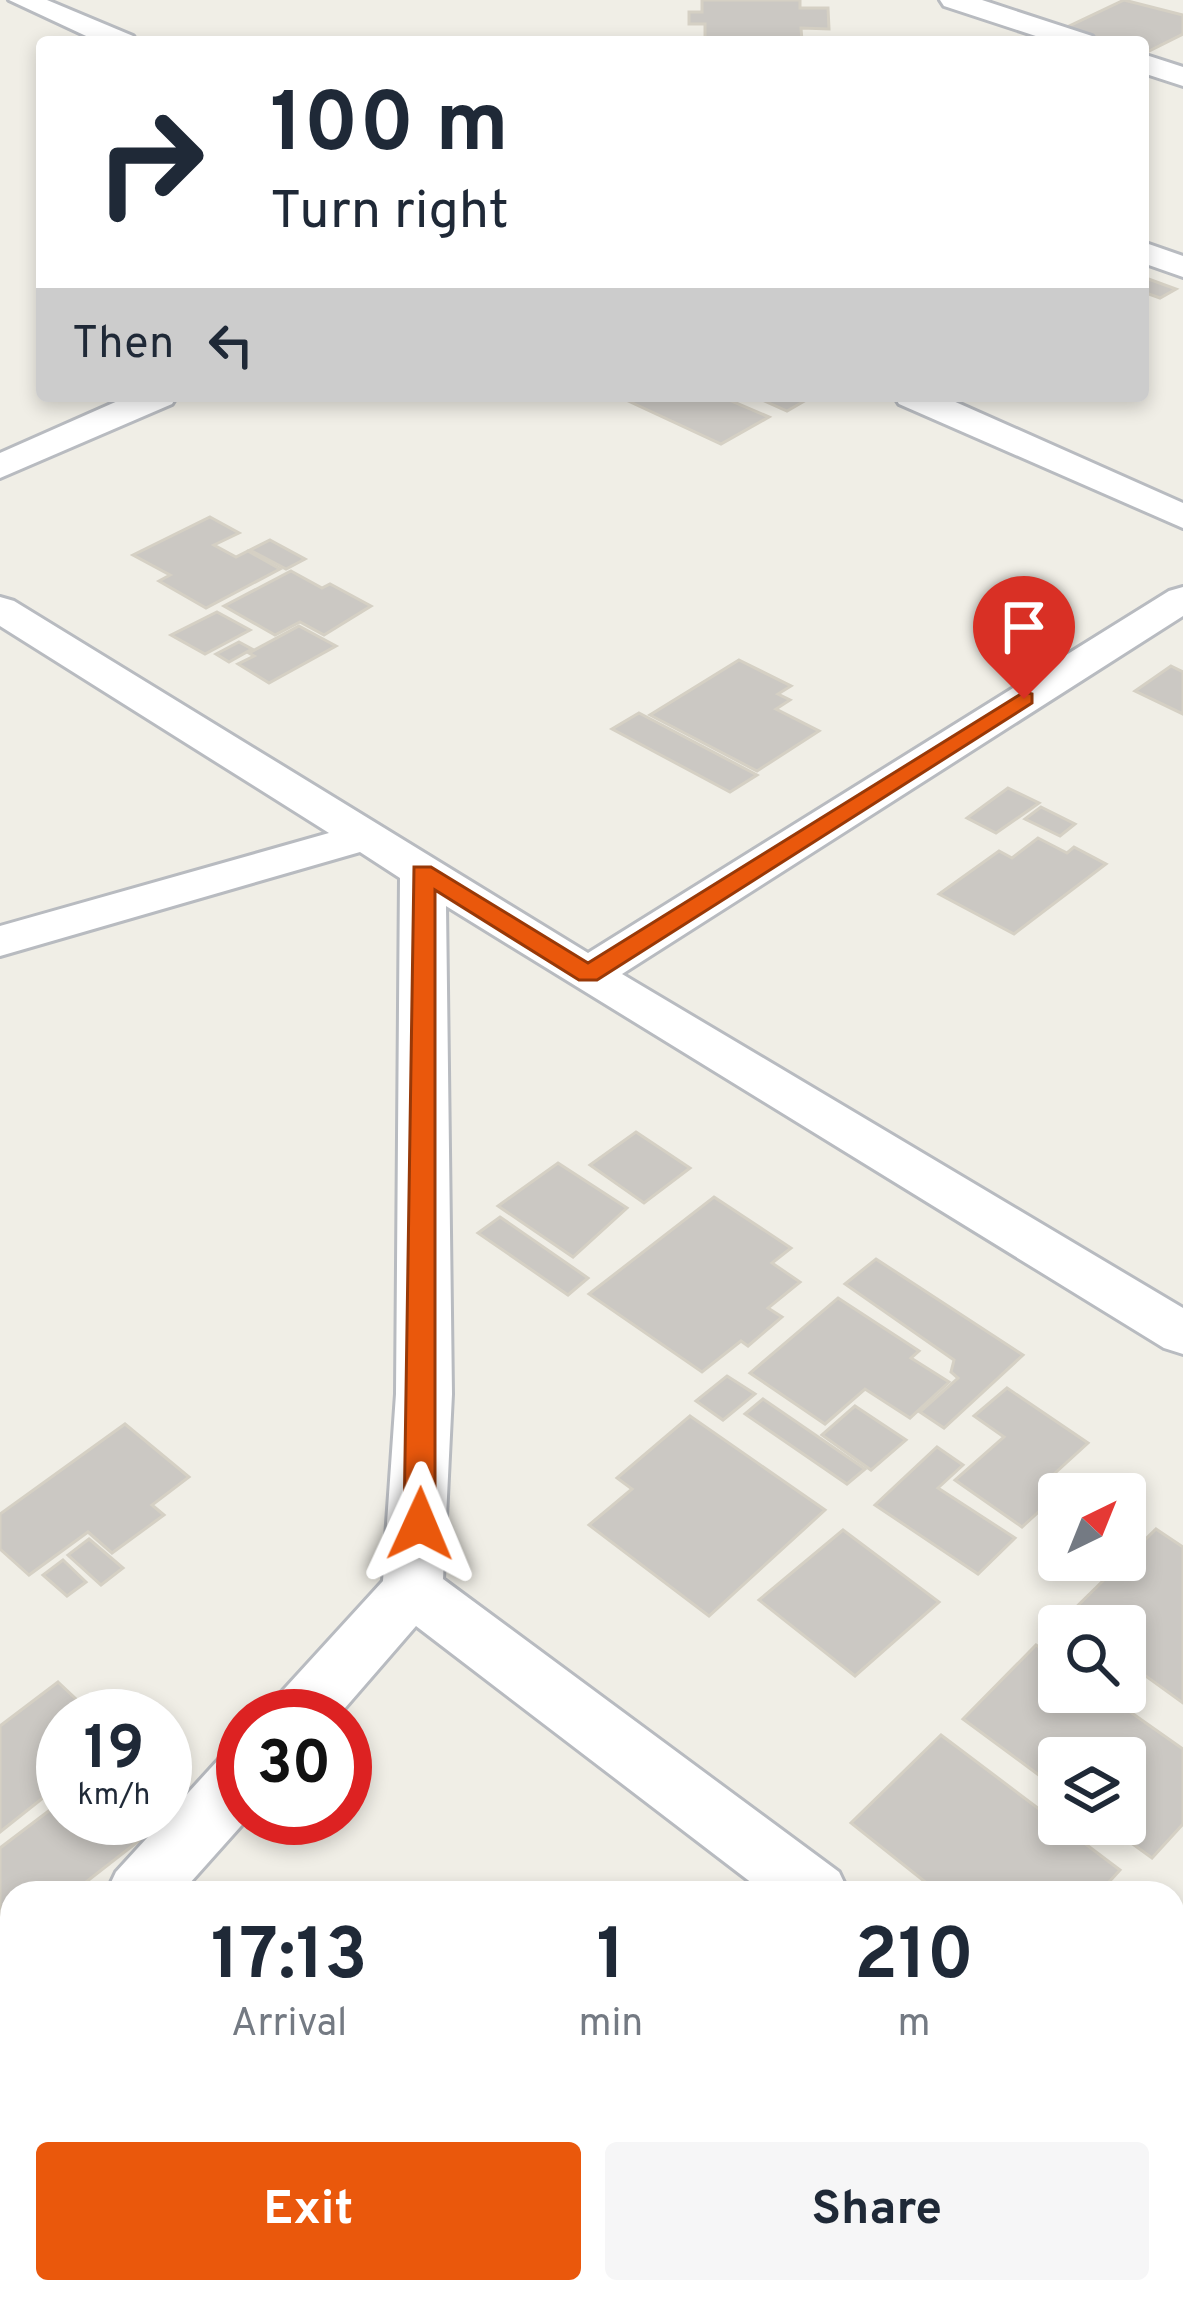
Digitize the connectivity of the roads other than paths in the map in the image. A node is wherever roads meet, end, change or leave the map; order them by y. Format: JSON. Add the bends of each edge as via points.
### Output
{"nodes":[{"id":1,"x":23,"y":0,"type":"edge"},
{"id":2,"x":954,"y":0,"type":"edge"},
{"id":3,"x":1055,"y":0,"type":"edge"},
{"id":4,"x":1014,"y":19,"type":"junction"},
{"id":5,"x":979,"y":34,"type":"dead end"},
{"id":6,"x":109,"y":36,"type":"edge"},
{"id":7,"x":1064,"y":36,"type":"edge"},
{"id":8,"x":1149,"y":65,"type":"edge"},
{"id":9,"x":1183,"y":77,"type":"edge"},
{"id":10,"x":1149,"y":254,"type":"edge"},
{"id":11,"x":1183,"y":267,"type":"edge"},
{"id":12,"x":145,"y":402,"type":"edge"},
{"id":13,"x":925,"y":402,"type":"edge"},
{"id":14,"x":0,"y":466,"type":"edge"},
{"id":15,"x":1183,"y":517,"type":"edge"},
{"id":16,"x":1183,"y":598,"type":"edge"},
{"id":17,"x":0,"y":609,"type":"edge"},
{"id":18,"x":366,"y":836,"type":"junction"},
{"id":19,"x":422,"y":872,"type":"junction"},
{"id":20,"x":0,"y":941,"type":"edge"},
{"id":21,"x":588,"y":974,"type":"junction"},
{"id":22,"x":1173,"y":1321,"type":"edge"},
{"id":23,"x":412,"y":1589,"type":"junction"},
{"id":24,"x":322,"y":1689,"type":"edge"},
{"id":25,"x":216,"y":1808,"type":"edge"},
{"id":26,"x":150,"y":1881,"type":"edge"},
{"id":27,"x":800,"y":1881,"type":"edge"}],
"edges":[{"from":1,"to":6,"type":"street"},
{"from":2,"to":4,"type":"street"},
{"from":3,"to":4,"type":"street"},
{"from":4,"to":5,"type":"street"},
{"from":4,"to":7,"type":"street"},
{"from":8,"to":9,"type":"street"},
{"from":10,"to":11,"type":"street"},
{"from":12,"to":14,"type":"street"},
{"from":13,"to":15,"type":"street"},
{"from":16,"to":21,"type":"street"},
{"from":17,"to":18,"type":"street"},
{"from":18,"to":19,"type":"street"},
{"from":18,"to":20,"type":"street"},
{"from":19,"to":21,"type":"street"},
{"from":19,"to":23,"type":"street","via":[[424,1394]]},
{"from":21,"to":22,"type":"street"},
{"from":23,"to":24,"type":"street"},
{"from":23,"to":27,"type":"street"},
{"from":25,"to":26,"type":"street"}]}
